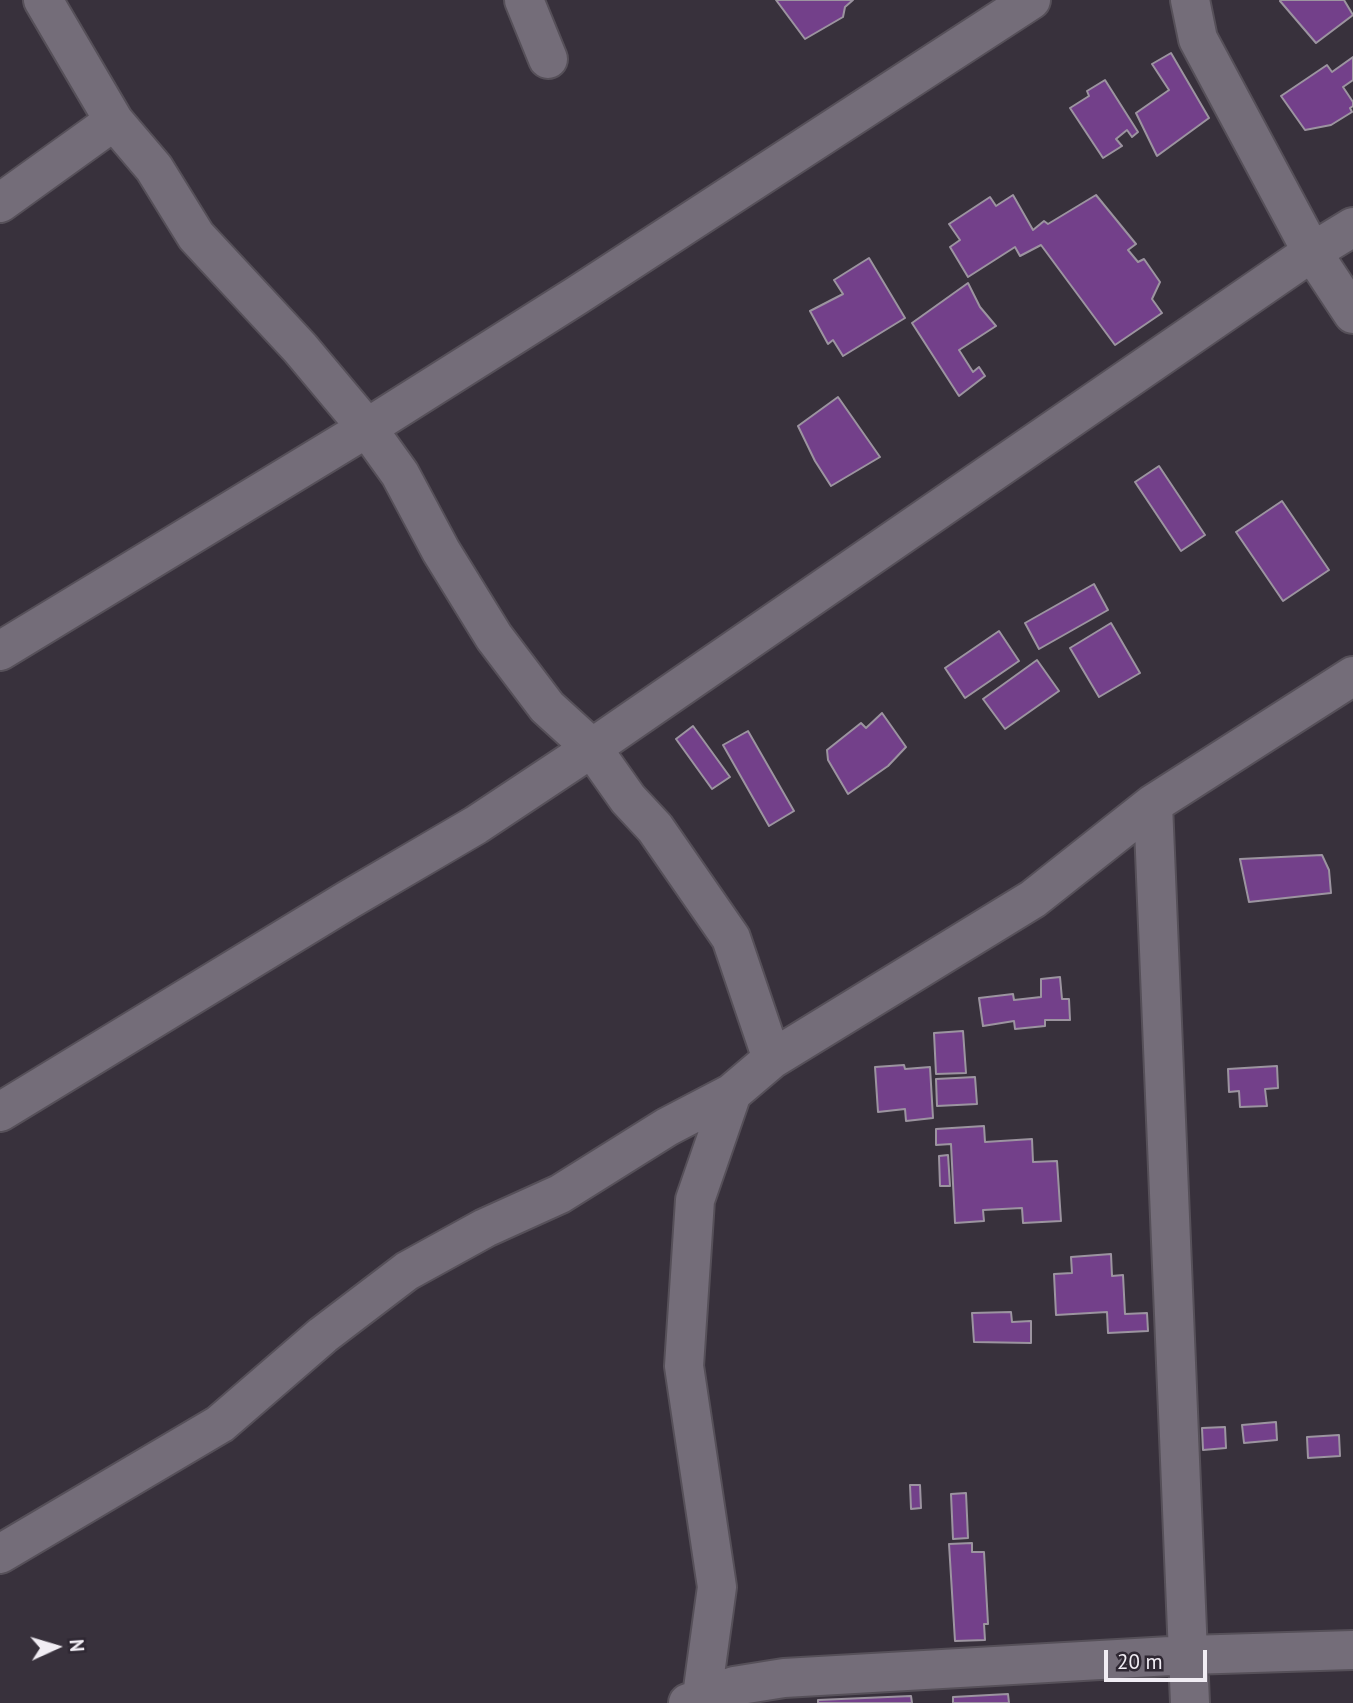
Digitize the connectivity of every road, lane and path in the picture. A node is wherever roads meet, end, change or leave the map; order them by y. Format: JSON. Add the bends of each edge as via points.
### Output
{"nodes":[{"id":1,"x":43,"y":0,"type":"edge"},
{"id":2,"x":524,"y":0,"type":"edge"},
{"id":3,"x":1031,"y":0,"type":"edge"},
{"id":4,"x":1190,"y":0,"type":"edge"},
{"id":5,"x":548,"y":59,"type":"dead end"},
{"id":6,"x":114,"y":121,"type":"junction"},
{"id":7,"x":0,"y":203,"type":"edge"},
{"id":8,"x":1353,"y":227,"type":"edge"},
{"id":9,"x":1312,"y":252,"type":"junction"},
{"id":10,"x":1353,"y":314,"type":"edge"},
{"id":11,"x":367,"y":428,"type":"junction"},
{"id":12,"x":0,"y":651,"type":"edge"},
{"id":13,"x":1353,"y":676,"type":"edge"},
{"id":14,"x":592,"y":748,"type":"junction"},
{"id":15,"x":1153,"y":804,"type":"junction"},
{"id":16,"x":772,"y":1059,"type":"junction"},
{"id":17,"x":732,"y":1093,"type":"junction"},
{"id":18,"x":0,"y":1112,"type":"edge"},
{"id":19,"x":0,"y":1554,"type":"edge"},
{"id":20,"x":1353,"y":1650,"type":"edge"},
{"id":21,"x":1188,"y":1655,"type":"junction"},
{"id":22,"x":697,"y":1701,"type":"edge"},
{"id":23,"x":1190,"y":1703,"type":"edge"}],
"edges":[{"from":1,"to":6,"type":"street"},
{"from":2,"to":5,"type":"street"},
{"from":3,"to":11,"type":"street"},
{"from":4,"to":9,"type":"street","via":[[1198,39]]},
{"from":6,"to":7,"type":"street"},
{"from":6,"to":11,"type":"street","via":[[154,168],[196,236]]},
{"from":8,"to":9,"type":"street"},
{"from":9,"to":10,"type":"street"},
{"from":9,"to":14,"type":"street"},
{"from":11,"to":12,"type":"street"},
{"from":11,"to":14,"type":"street","via":[[400,474],[494,637],[547,707]]},
{"from":13,"to":15,"type":"street"},
{"from":14,"to":16,"type":"street","via":[[655,828],[731,938]]},
{"from":14,"to":18,"type":"street","via":[[476,825]]},
{"from":15,"to":16,"type":"street","via":[[1033,900]]},
{"from":15,"to":21,"type":"street"},
{"from":16,"to":17,"type":"street"},
{"from":17,"to":19,"type":"street","via":[[667,1127],[560,1194],[407,1271],[323,1335],[220,1424]]},
{"from":17,"to":22,"type":"street","via":[[695,1200],[684,1366],[717,1587]]},
{"from":20,"to":21,"type":"street"},
{"from":21,"to":22,"type":"street","via":[[784,1678],[734,1686]]},
{"from":21,"to":23,"type":"street"}]}
